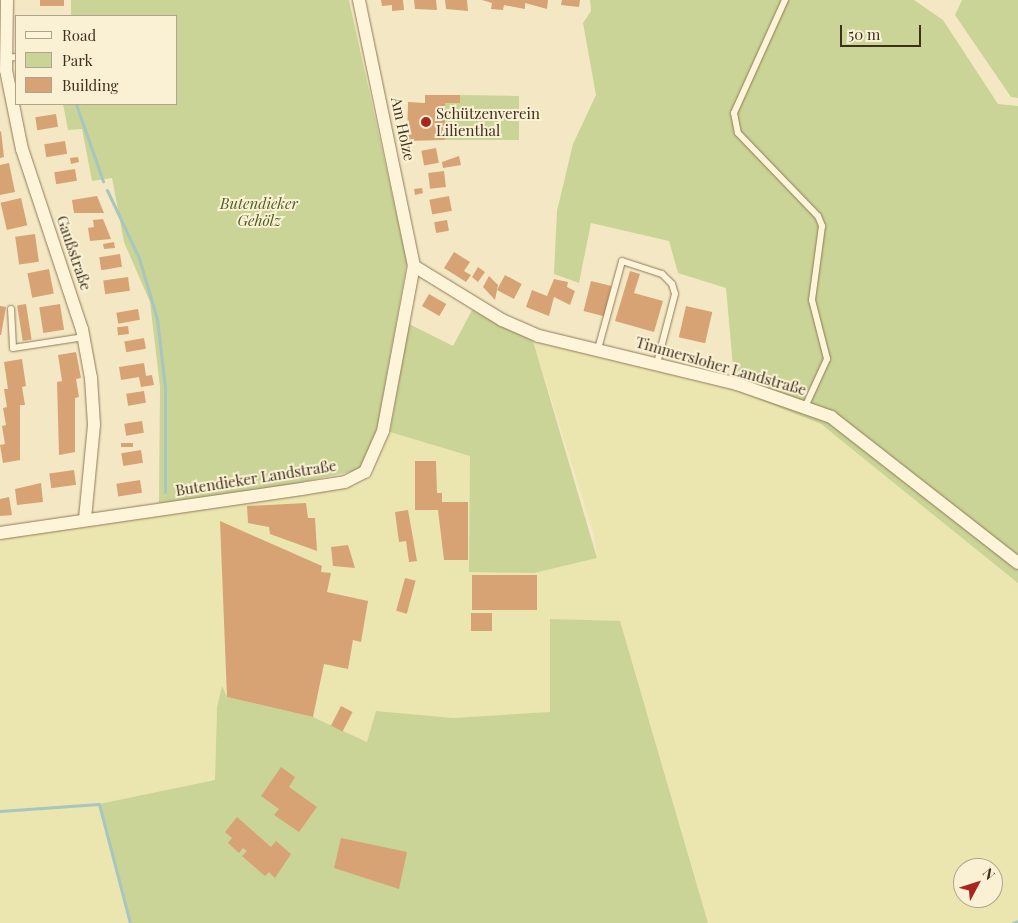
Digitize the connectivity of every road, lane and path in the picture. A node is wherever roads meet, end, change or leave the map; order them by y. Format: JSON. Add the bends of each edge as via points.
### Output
{"nodes":[{"id":1,"x":7,"y":0,"type":"edge"},
{"id":2,"x":359,"y":0,"type":"edge"},
{"id":3,"x":785,"y":0,"type":"edge"},
{"id":4,"x":7,"y":64,"type":"edge"},
{"id":5,"x":414,"y":266,"type":"junction"},
{"id":6,"x":11,"y":309,"type":"dead end"},
{"id":7,"x":84,"y":336,"type":"junction"},
{"id":8,"x":598,"y":349,"type":"junction"},
{"id":9,"x":657,"y":363,"type":"junction"},
{"id":10,"x":805,"y":407,"type":"junction"},
{"id":11,"x":85,"y":519,"type":"junction"},
{"id":12,"x":0,"y":533,"type":"edge"},
{"id":13,"x":1018,"y":563,"type":"edge"}],
"edges":[{"from":1,"to":4,"type":"street","name":"Gaußstraße"},
{"from":2,"to":5,"type":"street","name":"Am Holze"},
{"from":3,"to":10,"type":"lane","via":[[734,113],[738,133],[818,216],[822,226],[812,300],[827,359]]},
{"from":4,"to":7,"type":"street","name":"Gaußstraße","via":[[22,149]]},
{"from":5,"to":8,"type":"street","name":"Timmersloher Landstraße","via":[[520,328]]},
{"from":5,"to":11,"type":"street","name":"Butendieker Landstraße","via":[[383,431],[364,472],[345,482]]},
{"from":6,"to":7,"type":"lane","via":[[13,348]]},
{"from":7,"to":11,"type":"street","name":"Gaußstraße","via":[[94,425]]},
{"from":8,"to":9,"type":"street","name":"Timmersloher Landstraße"},
{"from":8,"to":9,"type":"lane","via":[[622,262],[662,274],[672,284],[675,294]]},
{"from":9,"to":10,"type":"street","name":"Timmersloher Landstraße"},
{"from":10,"to":13,"type":"street","name":"Timmersloher Landstraße","via":[[831,417]]},
{"from":11,"to":12,"type":"street","name":"Butendieker Landstraße"}]}
